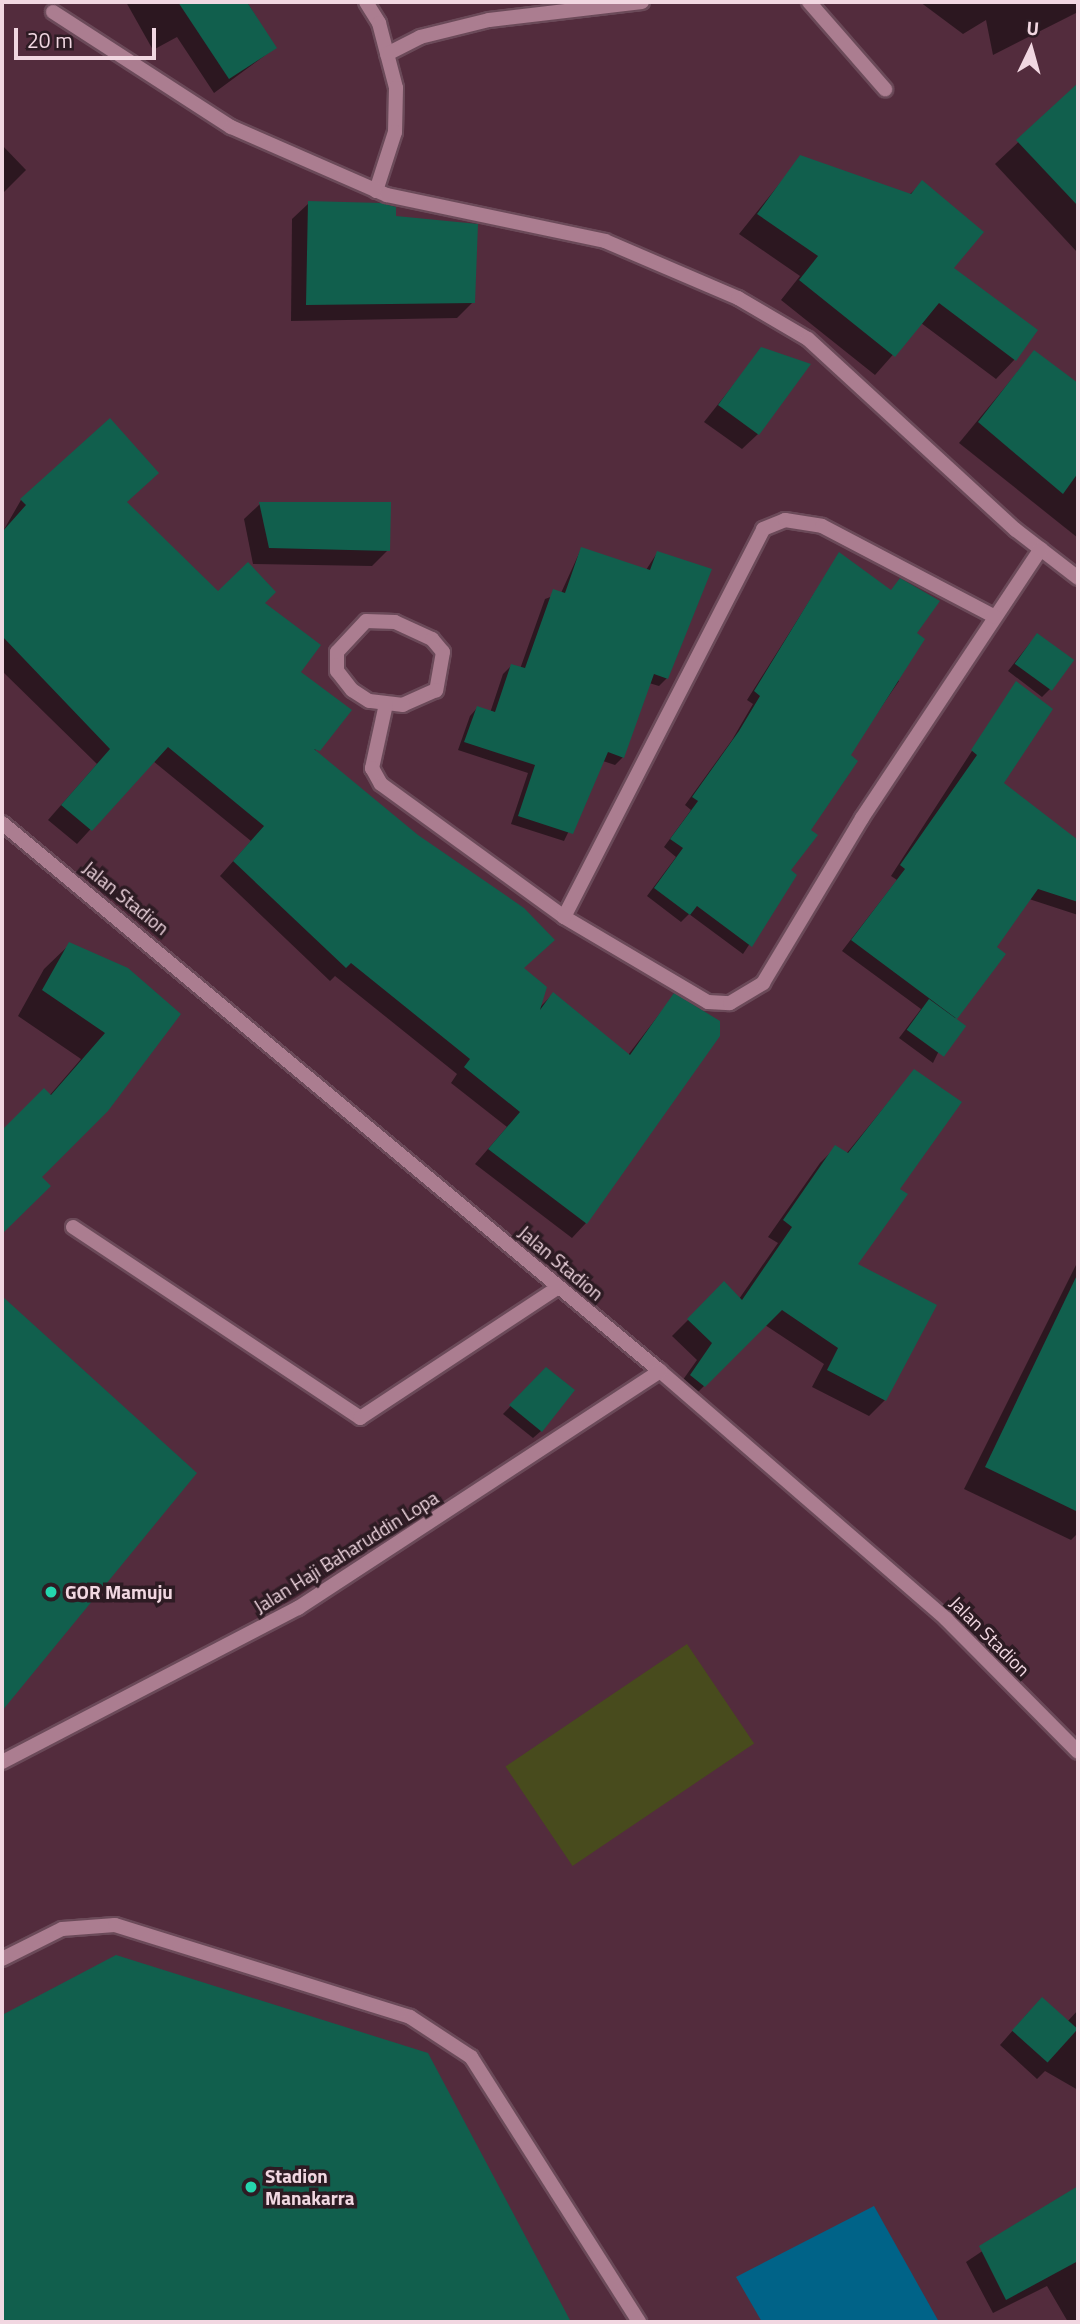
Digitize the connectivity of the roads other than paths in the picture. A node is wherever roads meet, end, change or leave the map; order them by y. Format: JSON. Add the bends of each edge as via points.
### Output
{"nodes":[{"id":1,"x":366,"y":2,"type":"edge"},
{"id":2,"x":642,"y":2,"type":"edge"},
{"id":3,"x":809,"y":2,"type":"edge"},
{"id":4,"x":52,"y":12,"type":"dead end"},
{"id":5,"x":387,"y":54,"type":"junction"},
{"id":6,"x":885,"y":89,"type":"dead end"},
{"id":7,"x":376,"y":191,"type":"junction"},
{"id":8,"x":1041,"y":549,"type":"junction"},
{"id":9,"x":1078,"y":578,"type":"edge"},
{"id":10,"x":995,"y":617,"type":"junction"},
{"id":11,"x":386,"y":704,"type":"junction"},
{"id":12,"x":2,"y":823,"type":"edge"},
{"id":13,"x":564,"y":917,"type":"junction"},
{"id":14,"x":74,"y":1227,"type":"dead end"},
{"id":15,"x":559,"y":1287,"type":"junction"},
{"id":16,"x":660,"y":1371,"type":"junction"},
{"id":17,"x":1078,"y":1752,"type":"edge"},
{"id":18,"x":2,"y":1762,"type":"edge"},
{"id":19,"x":2,"y":1959,"type":"edge"},
{"id":20,"x":639,"y":2322,"type":"edge"}],
"edges":[{"from":1,"to":5,"type":"street"},
{"from":2,"to":5,"type":"street","via":[[489,20],[420,37]]},
{"from":3,"to":6,"type":"street"},
{"from":4,"to":7,"type":"street","via":[[231,127]]},
{"from":5,"to":7,"type":"street","via":[[396,88],[395,132]]},
{"from":7,"to":8,"type":"street","via":[[605,241],[738,298],[808,339]]},
{"from":8,"to":9,"type":"street"},
{"from":8,"to":10,"type":"street"},
{"from":10,"to":13,"type":"street","via":[[862,818],[763,983],[749,995],[730,1003],[708,1002]]},
{"from":10,"to":13,"type":"street","via":[[822,526],[785,520],[763,529]]},
{"from":11,"to":11,"type":"street","via":[[352,690],[337,671],[337,652],[366,621],[414,628],[443,652],[436,690],[421,701]]},
{"from":11,"to":13,"type":"street","via":[[372,768],[381,784]]},
{"from":12,"to":15,"type":"street","name":"Jalan Stadion"},
{"from":14,"to":15,"type":"street","via":[[360,1418]]},
{"from":15,"to":16,"type":"street","name":"Jalan Stadion"},
{"from":16,"to":17,"type":"street","name":"Jalan Stadion","via":[[946,1619]]},
{"from":16,"to":18,"type":"street","name":"Jalan Haji Baharuddin Lopa","via":[[299,1608]]},
{"from":19,"to":20,"type":"street","via":[[62,1929],[115,1925],[410,2017],[471,2056]]}]}
